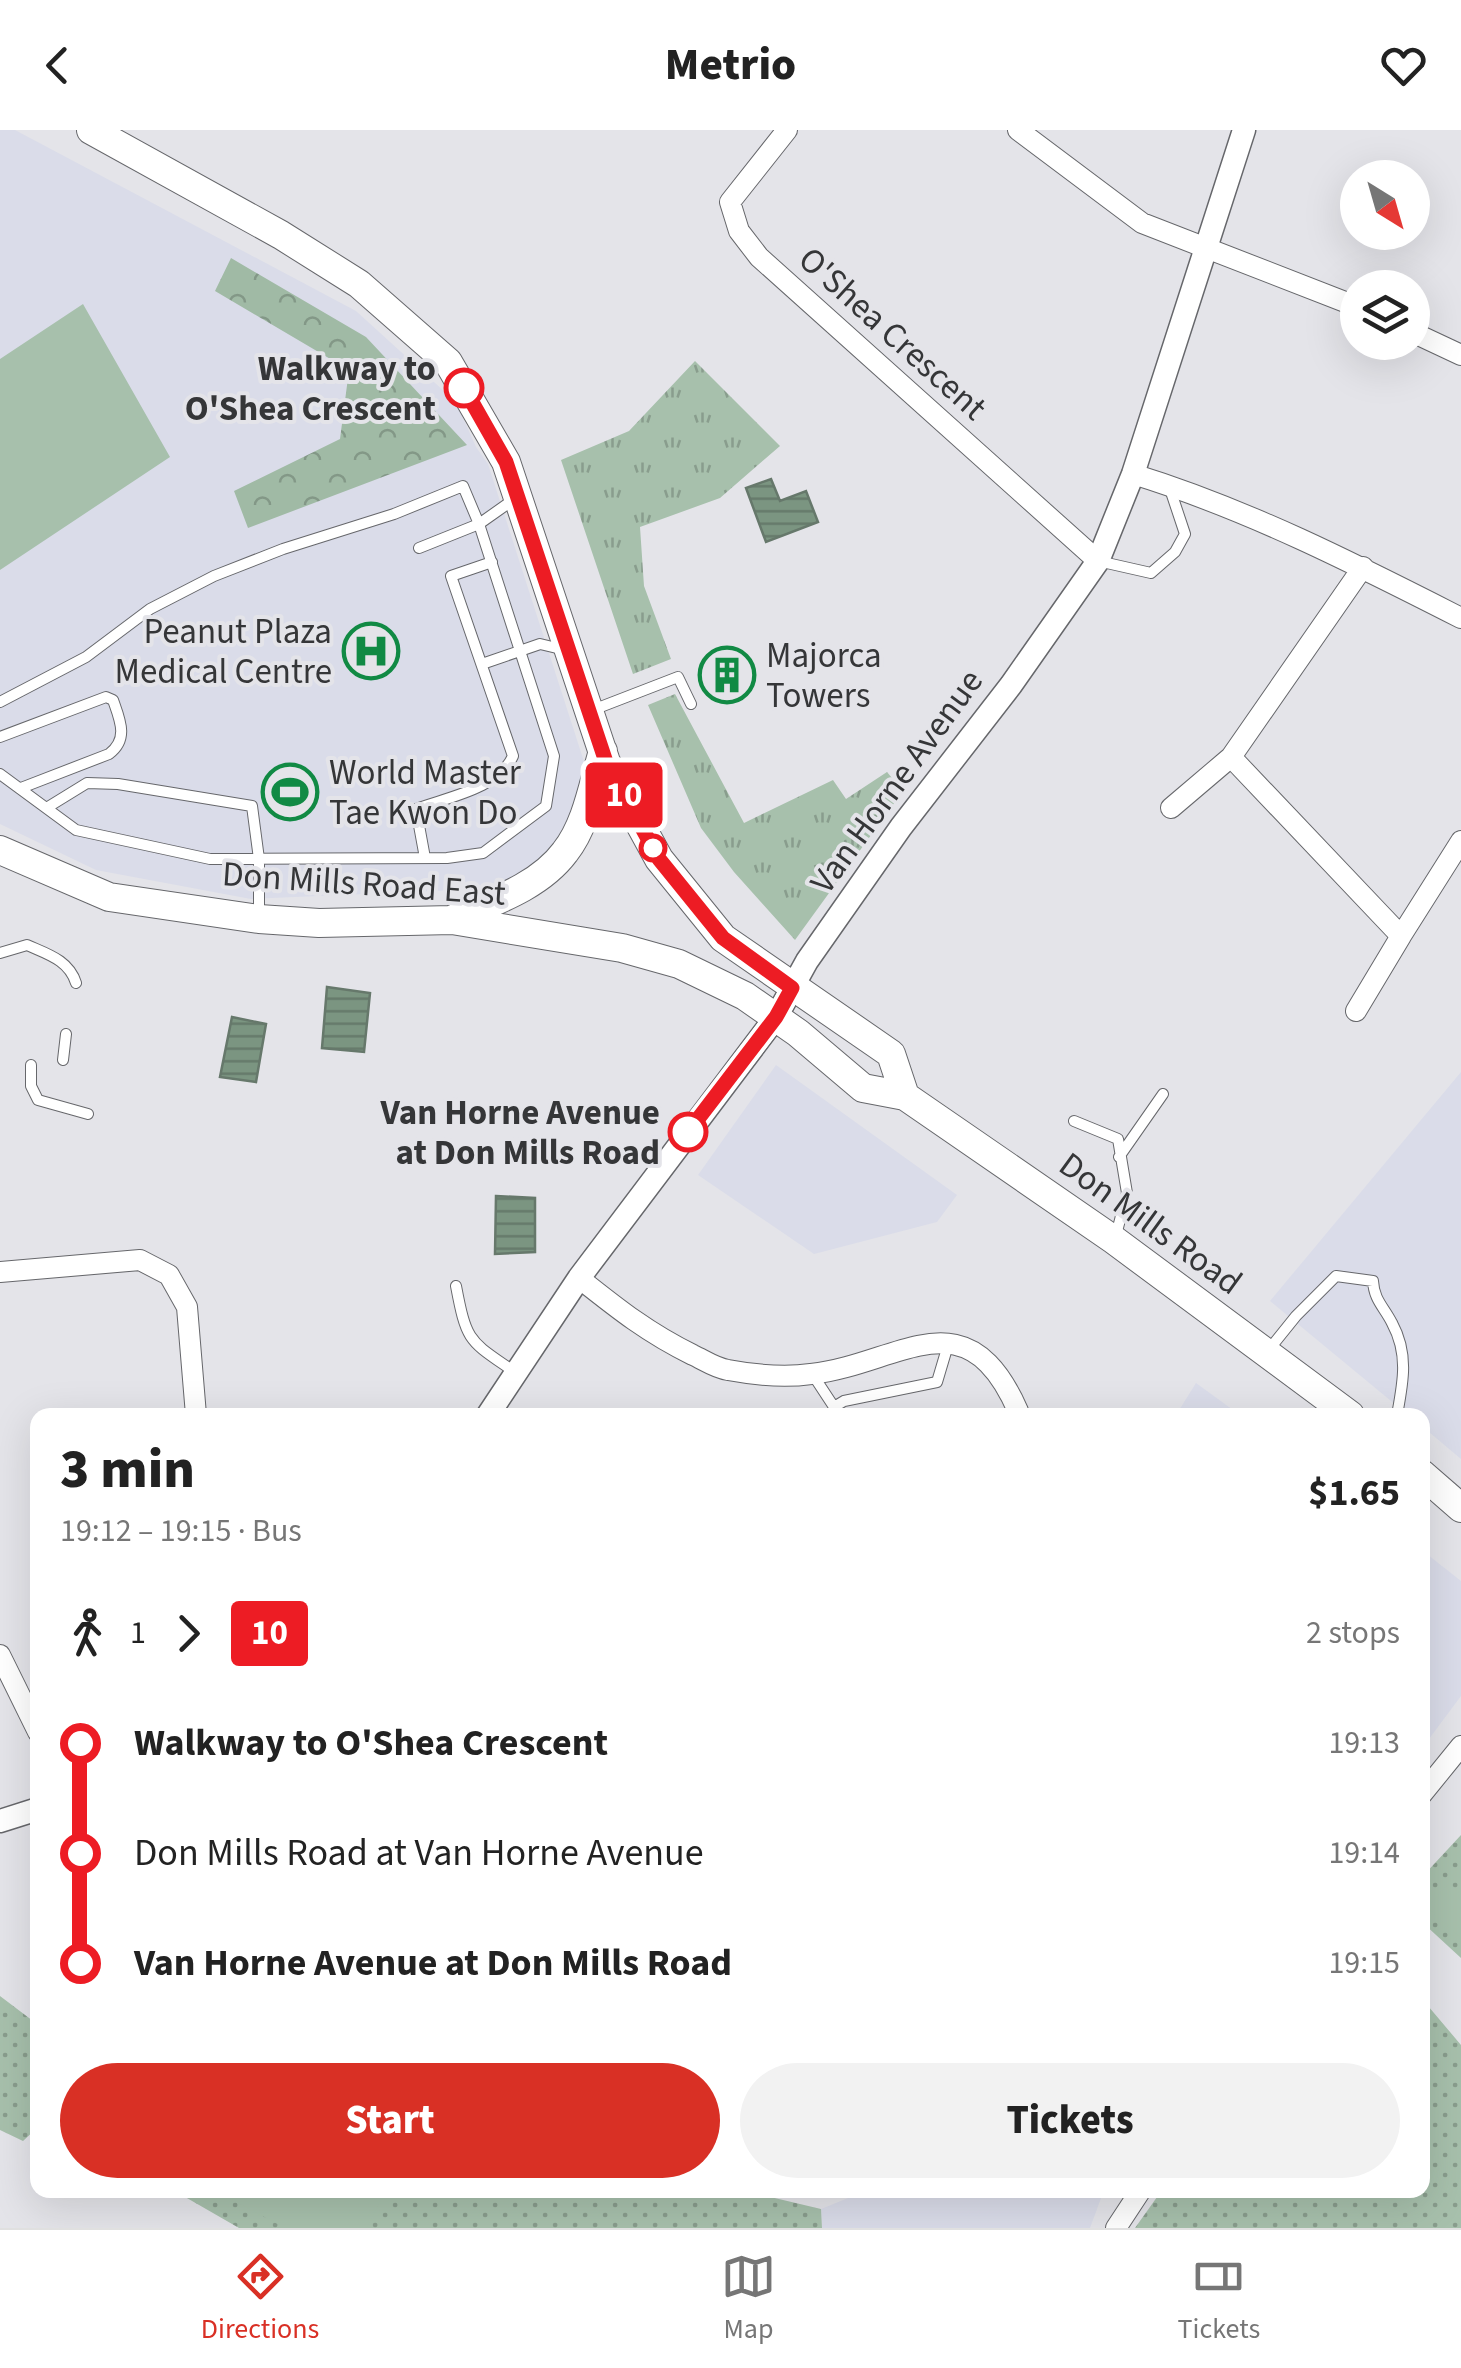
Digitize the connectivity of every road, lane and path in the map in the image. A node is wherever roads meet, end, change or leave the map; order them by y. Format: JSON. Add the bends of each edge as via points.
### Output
{"nodes":[{"id":1,"x":91,"y":130,"type":"edge"},
{"id":2,"x":787,"y":130,"type":"edge"},
{"id":3,"x":1018,"y":130,"type":"edge"},
{"id":4,"x":1244,"y":130,"type":"edge"},
{"id":5,"x":1207,"y":250,"type":"junction"},
{"id":6,"x":1340,"y":300,"type":"edge"},
{"id":7,"x":1430,"y":340,"type":"edge"},
{"id":8,"x":1461,"y":354,"type":"edge"},
{"id":9,"x":1133,"y":474,"type":"junction"},
{"id":10,"x":1169,"y":485,"type":"junction"},
{"id":11,"x":518,"y":496,"type":"junction"},
{"id":12,"x":480,"y":524,"type":"junction"},
{"id":13,"x":419,"y":548,"type":"dead end"},
{"id":14,"x":1098,"y":561,"type":"junction"},
{"id":15,"x":492,"y":562,"type":"junction"},
{"id":16,"x":1363,"y":568,"type":"junction"},
{"id":17,"x":1461,"y":618,"type":"edge"},
{"id":18,"x":520,"y":650,"type":"junction"},
{"id":19,"x":570,"y":654,"type":"junction"},
{"id":20,"x":482,"y":664,"type":"junction"},
{"id":21,"x":0,"y":702,"type":"edge"},
{"id":22,"x":690,"y":704,"type":"dead end"},
{"id":23,"x":590,"y":711,"type":"junction"},
{"id":24,"x":0,"y":737,"type":"edge"},
{"id":25,"x":603,"y":751,"type":"junction"},
{"id":26,"x":1231,"y":757,"type":"junction"},
{"id":27,"x":0,"y":774,"type":"edge"},
{"id":28,"x":20,"y":788,"type":"junction"},
{"id":29,"x":48,"y":807,"type":"junction"},
{"id":30,"x":1170,"y":808,"type":"dead end"},
{"id":31,"x":1461,"y":840,"type":"edge"},
{"id":32,"x":0,"y":850,"type":"edge"},
{"id":33,"x":259,"y":858,"type":"junction"},
{"id":34,"x":425,"y":858,"type":"junction"},
{"id":35,"x":259,"y":919,"type":"junction"},
{"id":36,"x":452,"y":920,"type":"junction"},
{"id":37,"x":1401,"y":936,"type":"junction"},
{"id":38,"x":0,"y":953,"type":"edge"},
{"id":39,"x":76,"y":983,"type":"dead end"},
{"id":40,"x":792,"y":988,"type":"junction"},
{"id":41,"x":1356,"y":1010,"type":"dead end"},
{"id":42,"x":776,"y":1017,"type":"junction"},
{"id":43,"x":66,"y":1034,"type":"dead end"},
{"id":44,"x":63,"y":1060,"type":"dead end"},
{"id":45,"x":31,"y":1066,"type":"dead end"},
{"id":46,"x":1163,"y":1094,"type":"dead end"},
{"id":47,"x":905,"y":1096,"type":"junction"},
{"id":48,"x":88,"y":1114,"type":"dead end"},
{"id":49,"x":1074,"y":1121,"type":"dead end"},
{"id":50,"x":1119,"y":1158,"type":"junction"},
{"id":51,"x":1114,"y":1240,"type":"junction"},
{"id":52,"x":0,"y":1272,"type":"edge"},
{"id":53,"x":579,"y":1278,"type":"junction"},
{"id":54,"x":456,"y":1286,"type":"dead end"},
{"id":55,"x":948,"y":1342,"type":"junction"},
{"id":56,"x":1266,"y":1353,"type":"junction"},
{"id":57,"x":517,"y":1373,"type":"junction"},
{"id":58,"x":813,"y":1374,"type":"junction"},
{"id":59,"x":195,"y":1408,"type":"edge"},
{"id":60,"x":493,"y":1408,"type":"edge"},
{"id":61,"x":1017,"y":1408,"type":"edge"},
{"id":62,"x":1341,"y":1408,"type":"edge"},
{"id":63,"x":1398,"y":1408,"type":"edge"},
{"id":64,"x":1430,"y":1481,"type":"edge"},
{"id":65,"x":1461,"y":1508,"type":"edge"},
{"id":66,"x":0,"y":1655,"type":"edge"},
{"id":67,"x":30,"y":1716,"type":"edge"},
{"id":68,"x":1461,"y":1746,"type":"edge"},
{"id":69,"x":1430,"y":1784,"type":"edge"},
{"id":70,"x":30,"y":1814,"type":"edge"},
{"id":71,"x":0,"y":1820,"type":"edge"},
{"id":72,"x":1135,"y":2198,"type":"edge"},
{"id":73,"x":1113,"y":2226,"type":"edge"}],
"edges":[{"from":1,"to":11,"type":"main road","via":[[281,235],[398,316],[448,362],[496,442]]},
{"from":2,"to":14,"type":"street","name":"O'Shea Crescent","via":[[730,202],[739,231]]},
{"from":3,"to":5,"type":"street","via":[[1142,223]]},
{"from":4,"to":5,"type":"street","name":"Van Horne Avenue"},
{"from":5,"to":6,"type":"street"},
{"from":5,"to":9,"type":"street","name":"Van Horne Avenue"},
{"from":7,"to":8,"type":"street"},
{"from":9,"to":10,"type":"street"},
{"from":9,"to":14,"type":"street","name":"Van Horne Avenue"},
{"from":10,"to":14,"type":"lane","via":[[1185,534],[1175,552],[1150,573]]},
{"from":10,"to":16,"type":"street"},
{"from":11,"to":12,"type":"lane"},
{"from":11,"to":19,"type":"main road"},
{"from":12,"to":13,"type":"lane"},
{"from":12,"to":15,"type":"lane"},
{"from":12,"to":21,"type":"lane","via":[[463,486],[283,550],[150,609],[86,657]]},
{"from":14,"to":40,"type":"street","name":"Van Horne Avenue","via":[[901,827]]},
{"from":15,"to":18,"type":"lane"},
{"from":15,"to":20,"type":"lane","via":[[451,576]]},
{"from":16,"to":17,"type":"street"},
{"from":16,"to":26,"type":"street"},
{"from":18,"to":19,"type":"lane","via":[[540,644]]},
{"from":18,"to":20,"type":"lane"},
{"from":18,"to":34,"type":"lane","via":[[554,756],[546,806],[483,852]]},
{"from":19,"to":23,"type":"main road"},
{"from":20,"to":34,"type":"lane","via":[[513,756],[492,780],[416,809]]},
{"from":22,"to":23,"type":"lane","via":[[678,677]]},
{"from":23,"to":25,"type":"main road"},
{"from":24,"to":28,"type":"lane","via":[[106,697],[123,727],[117,748]]},
{"from":25,"to":36,"type":"main road","via":[[584,816],[564,854],[521,890]]},
{"from":25,"to":40,"type":"main road","via":[[659,859],[723,938]]},
{"from":26,"to":30,"type":"street"},
{"from":26,"to":37,"type":"street"},
{"from":27,"to":28,"type":"lane"},
{"from":28,"to":29,"type":"lane"},
{"from":29,"to":33,"type":"lane","via":[[76,830],[210,859]]},
{"from":29,"to":33,"type":"lane","via":[[88,783],[252,806]]},
{"from":31,"to":37,"type":"street"},
{"from":32,"to":35,"type":"main road","name":"Don Mills Road East","via":[[109,897]]},
{"from":33,"to":34,"type":"lane"},
{"from":33,"to":35,"type":"lane"},
{"from":35,"to":36,"type":"main road","name":"Don Mills Road East"},
{"from":36,"to":42,"type":"main road","name":"Don Mills Road East","via":[[680,964]]},
{"from":37,"to":41,"type":"street"},
{"from":38,"to":39,"type":"lane","via":[[26,945],[62,961]]},
{"from":40,"to":42,"type":"street","name":"Van Horne Avenue"},
{"from":40,"to":47,"type":"main road","via":[[890,1054]]},
{"from":42,"to":47,"type":"main road","name":"Don Mills Road","via":[[864,1088]]},
{"from":42,"to":53,"type":"street","name":"Van Horne Avenue"},
{"from":43,"to":44,"type":"lane"},
{"from":45,"to":48,"type":"lane","via":[[38,1100]]},
{"from":46,"to":50,"type":"lane"},
{"from":47,"to":51,"type":"main road","name":"Don Mills Road"},
{"from":49,"to":50,"type":"lane","via":[[1118,1139]]},
{"from":50,"to":51,"type":"lane","via":[[1126,1193]]},
{"from":51,"to":56,"type":"main road","name":"Don Mills Road"},
{"from":52,"to":59,"type":"street","via":[[140,1260],[169,1275],[186,1307]]},
{"from":53,"to":57,"type":"street","name":"Van Horne Avenue"},
{"from":53,"to":58,"type":"street","via":[[648,1333],[722,1369]]},
{"from":54,"to":57,"type":"lane","via":[[474,1344]]},
{"from":55,"to":58,"type":"street"},
{"from":55,"to":58,"type":"lane","via":[[938,1382],[834,1406]]},
{"from":55,"to":61,"type":"street","via":[[986,1360]]},
{"from":56,"to":62,"type":"main road","name":"Don Mills Road"},
{"from":56,"to":63,"type":"lane","via":[[1336,1276],[1373,1281],[1406,1371]]},
{"from":57,"to":60,"type":"street","name":"Van Horne Avenue"},
{"from":64,"to":65,"type":"main road"},
{"from":66,"to":67,"type":"street"},
{"from":68,"to":69,"type":"street"},
{"from":70,"to":71,"type":"street"},
{"from":72,"to":73,"type":"street"}]}
